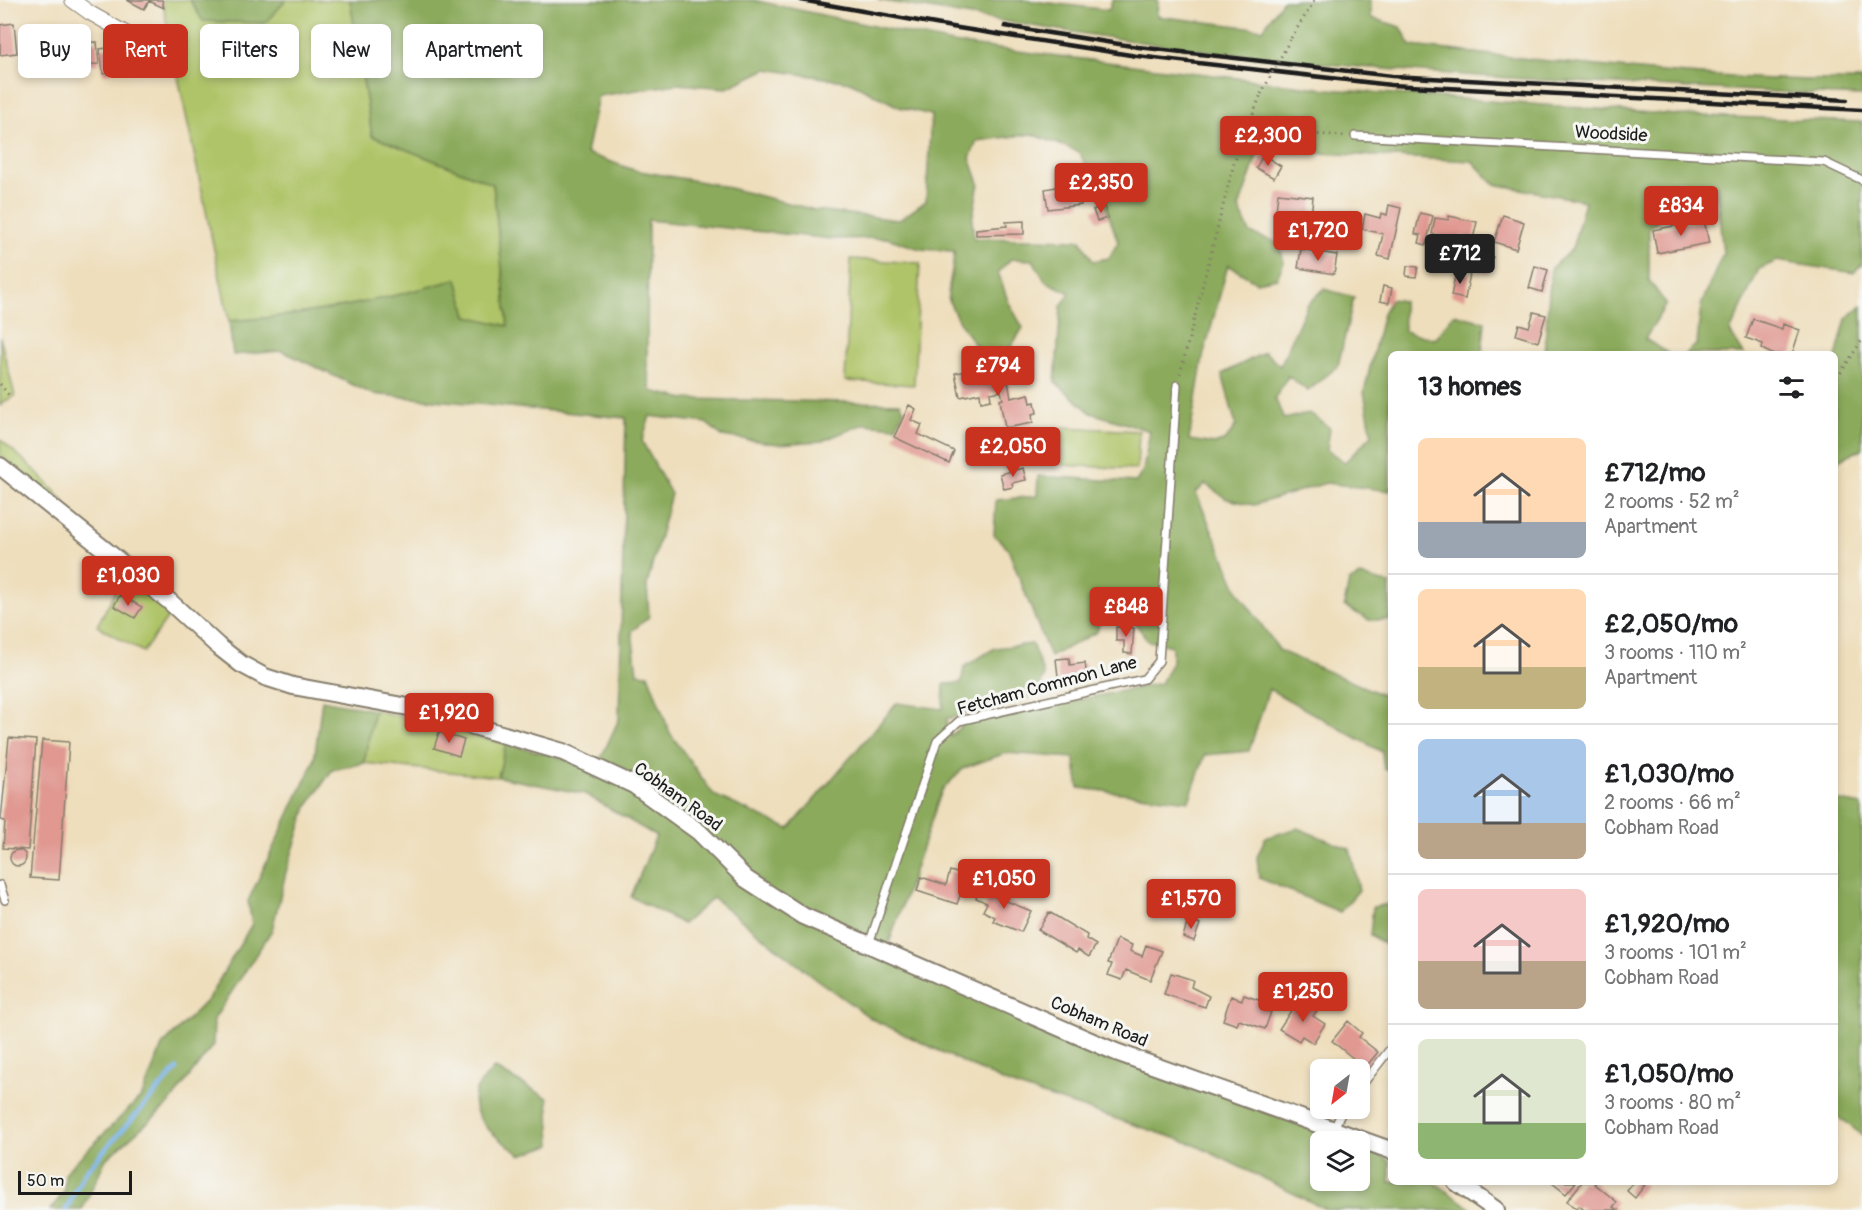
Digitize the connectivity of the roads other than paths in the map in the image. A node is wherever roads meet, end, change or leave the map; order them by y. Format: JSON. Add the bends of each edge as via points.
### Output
{"nodes":[{"id":1,"x":72,"y":0,"type":"edge"},
{"id":2,"x":108,"y":24,"type":"edge"},
{"id":3,"x":1355,"y":136,"type":"road end"},
{"id":4,"x":1862,"y":180,"type":"edge"},
{"id":5,"x":1177,"y":385,"type":"road end"},
{"id":6,"x":0,"y":466,"type":"edge"},
{"id":7,"x":0,"y":885,"type":"edge"},
{"id":8,"x":5,"y":900,"type":"dead end"},
{"id":9,"x":868,"y":944,"type":"junction"},
{"id":10,"x":1388,"y":1052,"type":"edge"},
{"id":11,"x":1370,"y":1075,"type":"edge"},
{"id":12,"x":1338,"y":1119,"type":"edge"},
{"id":13,"x":1334,"y":1128,"type":"junction"},
{"id":14,"x":1388,"y":1149,"type":"edge"},
{"id":15,"x":1460,"y":1185,"type":"edge"},
{"id":16,"x":1496,"y":1210,"type":"edge"}],
"edges":[{"from":1,"to":2,"type":"street"},
{"from":3,"to":4,"type":"lane","name":"Woodside","via":[[1824,162]]},
{"from":5,"to":9,"type":"lane","name":"Fetcham Common Lane","via":[[1159,661],[1144,679],[959,721],[937,741]]},
{"from":6,"to":9,"type":"street","name":"Cobham Road","via":[[152,586],[218,646],[257,673],[293,686],[408,707],[563,752],[634,785],[699,832],[746,879],[802,916]]},
{"from":7,"to":8,"type":"lane"},
{"from":9,"to":13,"type":"street","name":"Cobham Road","via":[[1116,1052]]},
{"from":10,"to":11,"type":"lane"},
{"from":12,"to":13,"type":"lane"},
{"from":13,"to":14,"type":"street","name":"Cobham Road"},
{"from":15,"to":16,"type":"street"}]}
